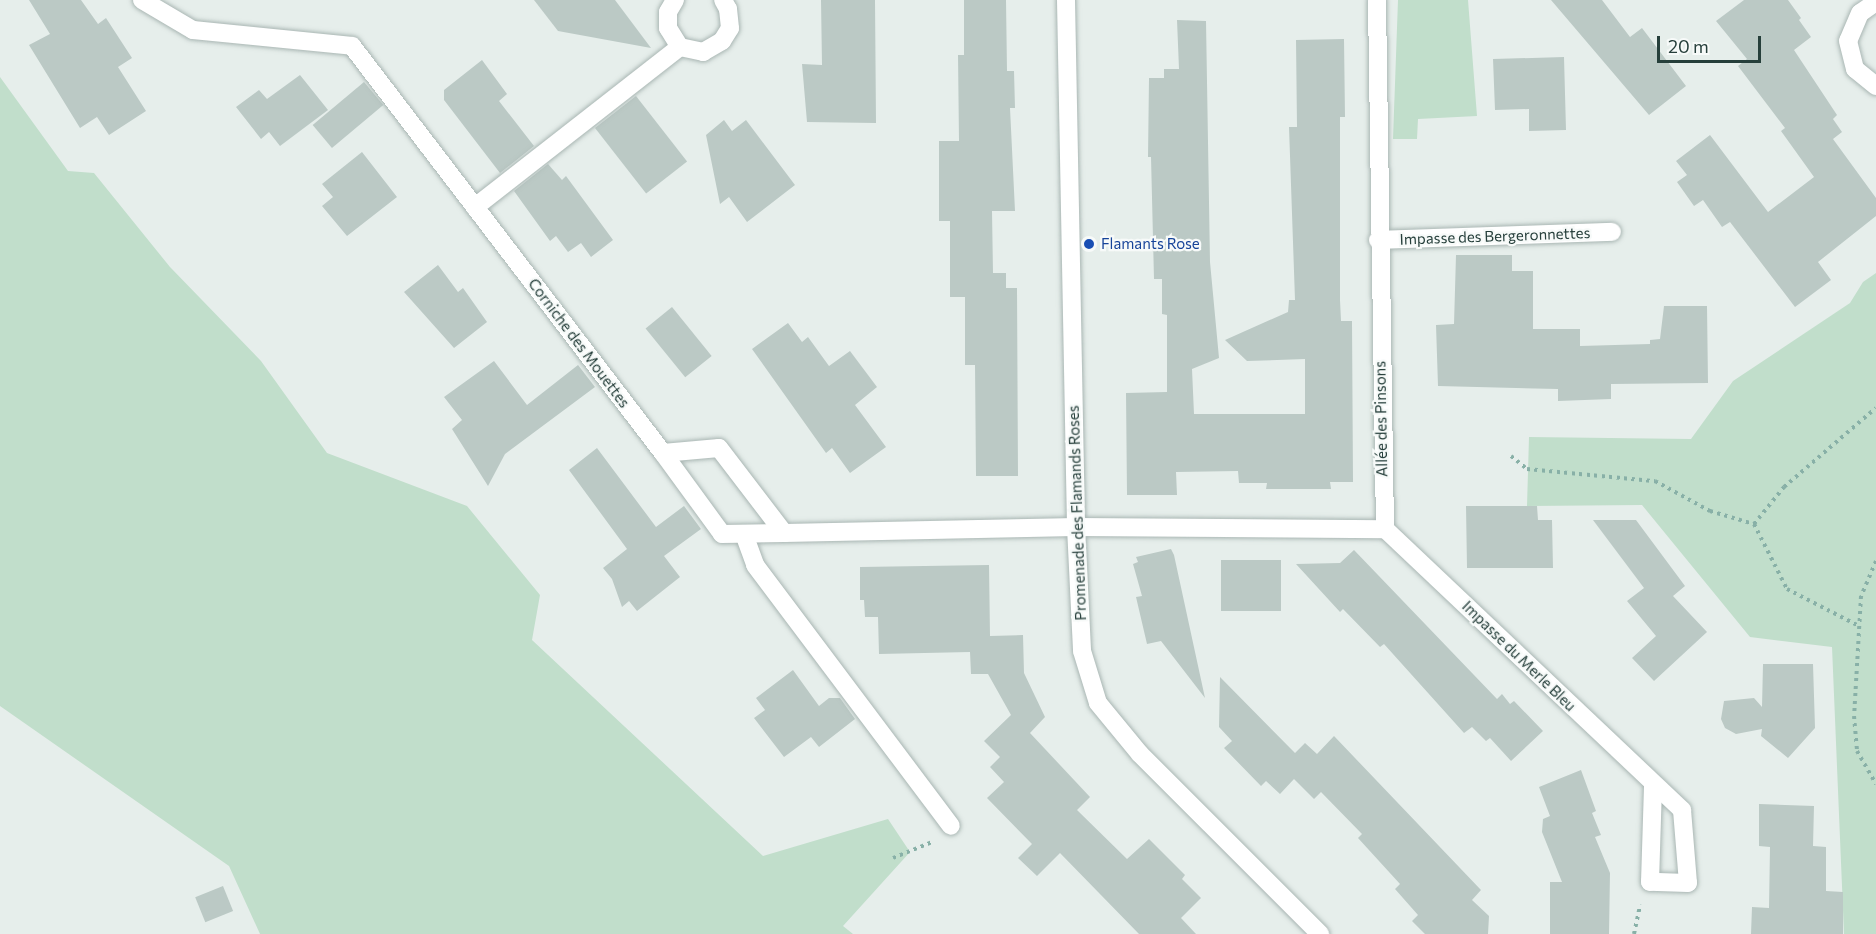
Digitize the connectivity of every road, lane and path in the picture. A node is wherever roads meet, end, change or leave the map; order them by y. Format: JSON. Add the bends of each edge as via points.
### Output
{"nodes":[{"id":1,"x":142,"y":0,"type":"edge"},
{"id":2,"x":675,"y":0,"type":"edge"},
{"id":3,"x":1066,"y":0,"type":"edge"},
{"id":4,"x":1377,"y":0,"type":"edge"},
{"id":5,"x":726,"y":1,"type":"edge"},
{"id":6,"x":1876,"y":2,"type":"edge"},
{"id":7,"x":1855,"y":6,"type":"edge"},
{"id":8,"x":680,"y":47,"type":"junction"},
{"id":9,"x":1876,"y":86,"type":"edge"},
{"id":10,"x":475,"y":207,"type":"junction"},
{"id":11,"x":1612,"y":232,"type":"dead end"},
{"id":12,"x":1378,"y":240,"type":"junction"},
{"id":13,"x":1876,"y":408,"type":"edge"},
{"id":14,"x":663,"y":453,"type":"junction"},
{"id":15,"x":1511,"y":456,"type":"dead end"},
{"id":16,"x":1754,"y":524,"type":"junction"},
{"id":17,"x":1076,"y":527,"type":"junction"},
{"id":18,"x":1385,"y":529,"type":"junction"},
{"id":19,"x":744,"y":534,"type":"junction"},
{"id":20,"x":784,"y":534,"type":"junction"},
{"id":21,"x":1876,"y":561,"type":"edge"},
{"id":22,"x":1857,"y":625,"type":"junction"},
{"id":23,"x":1653,"y":784,"type":"junction"},
{"id":24,"x":1876,"y":784,"type":"edge"},
{"id":25,"x":951,"y":826,"type":"joint"},
{"id":26,"x":893,"y":858,"type":"dead end"},
{"id":27,"x":1320,"y":934,"type":"edge"}],
"edges":[{"from":1,"to":10,"type":"street","name":"Corniche des Mouettes","via":[[193,30],[352,46]]},
{"from":2,"to":8,"type":"street","via":[[667,20]]},
{"from":3,"to":17,"type":"street","name":"Promenade des Flamands Roses"},
{"from":4,"to":12,"type":"street","name":"Allée des Pinsons"},
{"from":5,"to":8,"type":"street","via":[[730,28],[722,41],[703,52]]},
{"from":6,"to":7,"type":"street"},
{"from":7,"to":9,"type":"street","via":[[1849,55],[1855,69]]},
{"from":8,"to":10,"type":"street"},
{"from":10,"to":14,"type":"street","name":"Corniche des Mouettes"},
{"from":11,"to":12,"type":"street","name":"Impasse des Bergeronnettes"},
{"from":12,"to":18,"type":"street","name":"Allée des Pinsons"},
{"from":13,"to":16,"type":"path","via":[[1784,488]]},
{"from":14,"to":19,"type":"street","name":"Corniche des Mouettes","via":[[722,534]]},
{"from":14,"to":20,"type":"street","via":[[719,448]]},
{"from":15,"to":16,"type":"path","via":[[1527,469],[1655,481],[1710,511]]},
{"from":16,"to":22,"type":"path","via":[[1787,589]]},
{"from":17,"to":18,"type":"street"},
{"from":17,"to":20,"type":"street"},
{"from":17,"to":27,"type":"street","name":"Promenade des Flamands Roses","via":[[1082,651],[1098,703],[1140,754]]},
{"from":18,"to":23,"type":"street","name":"Impasse du Merle Bleu"},
{"from":19,"to":20,"type":"street"},
{"from":19,"to":25,"type":"street","via":[[755,566]]},
{"from":21,"to":22,"type":"path","via":[[1861,596]]},
{"from":22,"to":24,"type":"path","via":[[1857,750]]},
{"from":23,"to":23,"type":"street","name":"Impasse du Merle Bleu","via":[[1682,810],[1688,883],[1650,882]]},
{"from":25,"to":26,"type":"path","via":[[925,848]]}]}
